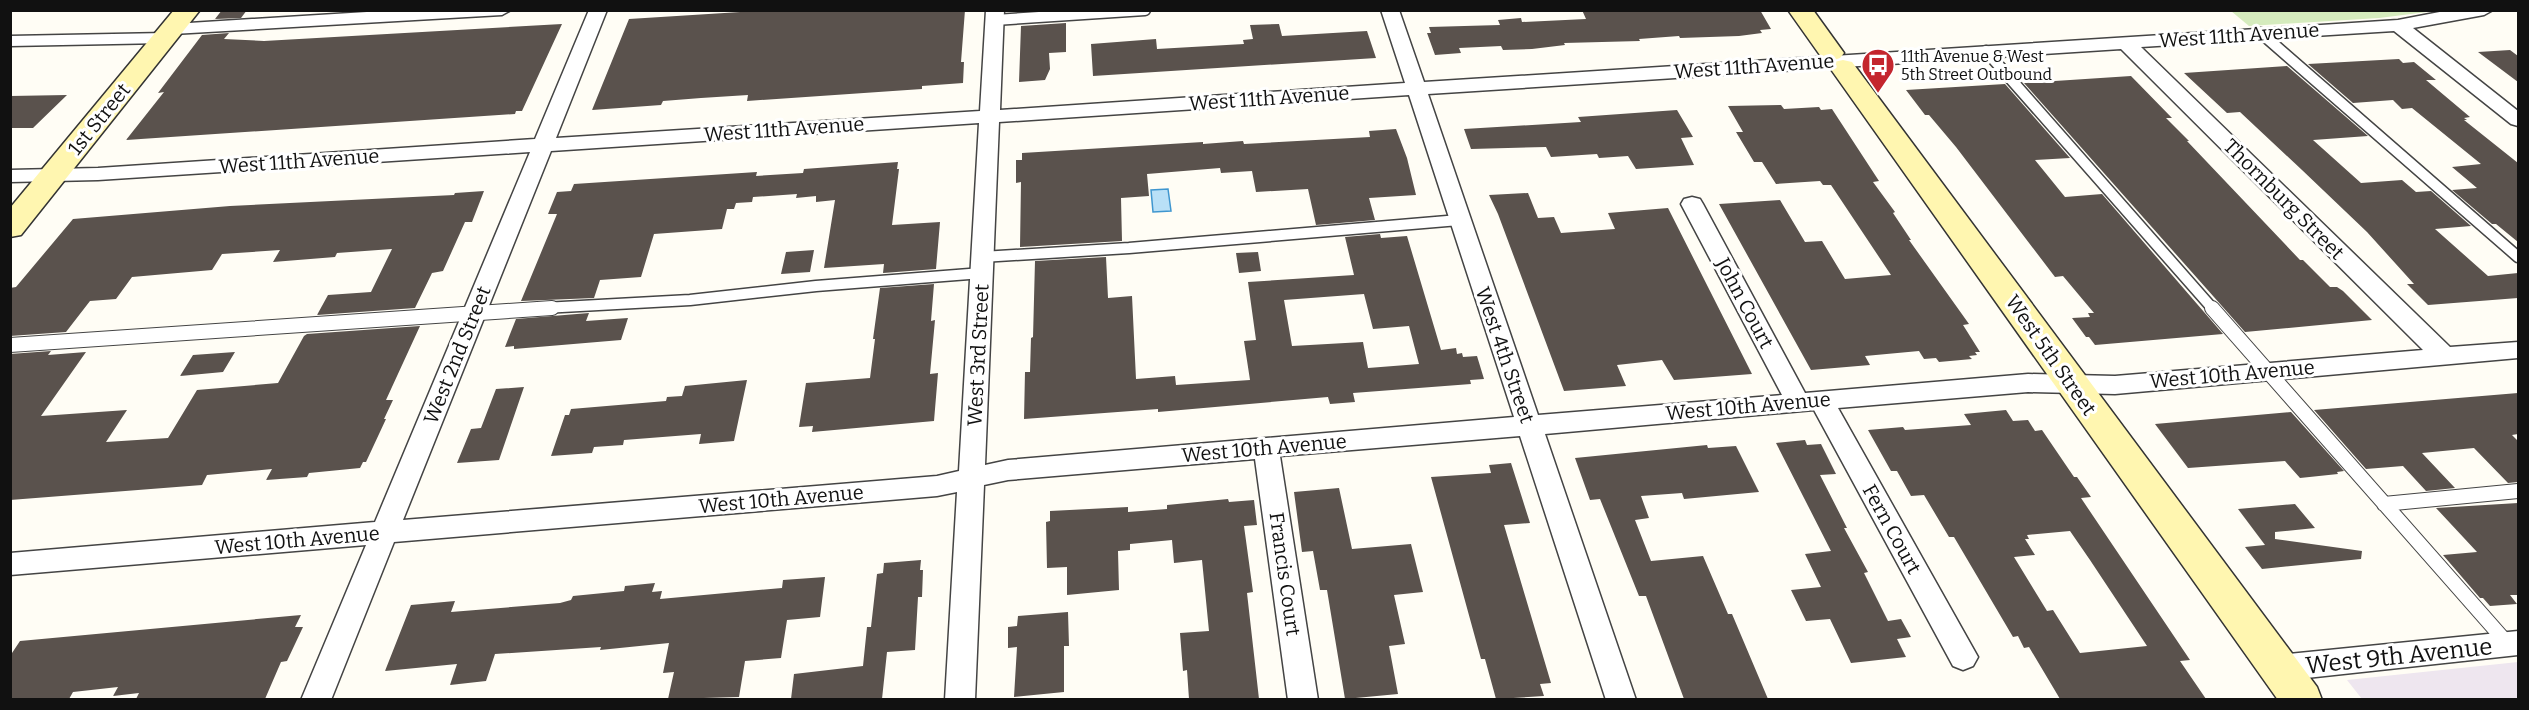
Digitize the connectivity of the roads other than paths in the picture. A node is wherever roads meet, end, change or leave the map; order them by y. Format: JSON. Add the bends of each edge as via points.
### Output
{"nodes":[{"id":1,"x":502,"y":10,"type":"edge"},
{"id":2,"x":598,"y":10,"type":"edge"},
{"id":3,"x":1145,"y":10,"type":"edge"},
{"id":4,"x":1390,"y":10,"type":"edge"},
{"id":5,"x":1800,"y":10,"type":"edge"},
{"id":6,"x":2484,"y":10,"type":"edge"},
{"id":7,"x":995,"y":15,"type":"edge"},
{"id":8,"x":2398,"y":25,"type":"junction"},
{"id":9,"x":176,"y":26,"type":"edge"},
{"id":10,"x":2261,"y":33,"type":"junction"},
{"id":11,"x":10,"y":41,"type":"edge"},
{"id":12,"x":2125,"y":42,"type":"junction"},
{"id":13,"x":1986,"y":51,"type":"junction"},
{"id":14,"x":1837,"y":61,"type":"junction"},
{"id":15,"x":1416,"y":88,"type":"junction"},
{"id":16,"x":989,"y":116,"type":"junction"},
{"id":17,"x":2518,"y":120,"type":"edge"},
{"id":18,"x":543,"y":145,"type":"junction"},
{"id":19,"x":10,"y":176,"type":"edge"},
{"id":20,"x":53,"y":176,"type":"junction"},
{"id":21,"x":1692,"y":204,"type":"dead end"},
{"id":22,"x":1459,"y":220,"type":"junction"},
{"id":23,"x":10,"y":228,"type":"edge"},
{"id":24,"x":2518,"y":256,"type":"edge"},
{"id":25,"x":982,"y":265,"type":"junction"},
{"id":26,"x":474,"y":312,"type":"junction"},
{"id":27,"x":10,"y":345,"type":"edge"},
{"id":28,"x":2518,"y":350,"type":"edge"},
{"id":29,"x":2444,"y":356,"type":"junction"},
{"id":30,"x":2268,"y":371,"type":"junction"},
{"id":31,"x":2073,"y":385,"type":"junction"},
{"id":32,"x":1810,"y":401,"type":"junction"},
{"id":33,"x":1529,"y":425,"type":"junction"},
{"id":34,"x":1266,"y":448,"type":"junction"},
{"id":35,"x":972,"y":477,"type":"junction"},
{"id":36,"x":2518,"y":491,"type":"edge"},
{"id":37,"x":2384,"y":504,"type":"junction"},
{"id":38,"x":384,"y":533,"type":"junction"},
{"id":39,"x":10,"y":564,"type":"edge"},
{"id":40,"x":2513,"y":644,"type":"edge"},
{"id":41,"x":1963,"y":657,"type":"dead end"},
{"id":42,"x":2279,"y":668,"type":"junction"},
{"id":43,"x":316,"y":699,"type":"edge"},
{"id":44,"x":960,"y":699,"type":"edge"},
{"id":45,"x":1303,"y":699,"type":"edge"},
{"id":46,"x":1622,"y":699,"type":"edge"},
{"id":47,"x":2302,"y":699,"type":"edge"}],
"edges":[{"from":1,"to":9,"type":"street"},
{"from":2,"to":18,"type":"street","name":"West 2nd Street"},
{"from":3,"to":7,"type":"lane"},
{"from":4,"to":15,"type":"street","name":"West 4th Street"},
{"from":5,"to":14,"type":"street","name":"West 5th Street"},
{"from":6,"to":8,"type":"street","name":"West 11th Avenue"},
{"from":7,"to":16,"type":"street","name":"West 3rd Street"},
{"from":8,"to":10,"type":"street","name":"West 11th Avenue"},
{"from":8,"to":17,"type":"street"},
{"from":9,"to":11,"type":"lane"},
{"from":9,"to":20,"type":"street","name":"1st Street"},
{"from":10,"to":12,"type":"street","name":"West 11th Avenue"},
{"from":10,"to":24,"type":"lane"},
{"from":12,"to":13,"type":"street","name":"West 11th Avenue"},
{"from":12,"to":29,"type":"street","name":"Thornburg Street"},
{"from":13,"to":14,"type":"street","name":"West 11th Avenue"},
{"from":13,"to":30,"type":"lane"},
{"from":14,"to":15,"type":"street","name":"West 11th Avenue"},
{"from":14,"to":31,"type":"street","name":"West 5th Street"},
{"from":15,"to":16,"type":"street","name":"West 11th Avenue"},
{"from":15,"to":22,"type":"street","name":"West 4th Street"},
{"from":16,"to":18,"type":"street","name":"West 11th Avenue"},
{"from":16,"to":25,"type":"street","name":"West 3rd Street"},
{"from":18,"to":20,"type":"street","name":"West 11th Avenue"},
{"from":18,"to":26,"type":"street","name":"West 2nd Street"},
{"from":19,"to":20,"type":"street","name":"West 11th Avenue"},
{"from":20,"to":23,"type":"street","name":"1st Street"},
{"from":21,"to":32,"type":"street","name":"John Court"},
{"from":22,"to":25,"type":"lane","via":[[1129,248]]},
{"from":22,"to":33,"type":"street","name":"West 4th Street"},
{"from":25,"to":26,"type":"lane","via":[[690,300]]},
{"from":25,"to":35,"type":"street","name":"West 3rd Street"},
{"from":26,"to":27,"type":"lane"},
{"from":26,"to":38,"type":"street","name":"West 2nd Street"},
{"from":28,"to":29,"type":"street","name":"West 10th Avenue"},
{"from":29,"to":30,"type":"street","name":"West 10th Avenue"},
{"from":30,"to":31,"type":"street","name":"West 10th Avenue","via":[[2115,385]]},
{"from":30,"to":37,"type":"lane"},
{"from":31,"to":32,"type":"street","name":"West 10th Avenue","via":[[2028,383]]},
{"from":31,"to":42,"type":"street","name":"West 5th Street"},
{"from":32,"to":33,"type":"street","name":"West 10th Avenue"},
{"from":32,"to":41,"type":"street","name":"Fern Court"},
{"from":33,"to":34,"type":"street","name":"West 10th Avenue"},
{"from":33,"to":46,"type":"street","name":"West 4th Street"},
{"from":34,"to":35,"type":"street","name":"West 10th Avenue","via":[[1008,470]]},
{"from":34,"to":45,"type":"street","name":"Francis Court"},
{"from":35,"to":38,"type":"street","name":"West 10th Avenue","via":[[937,486]]},
{"from":35,"to":44,"type":"street","name":"West 3rd Street"},
{"from":36,"to":37,"type":"lane"},
{"from":37,"to":40,"type":"lane"},
{"from":38,"to":39,"type":"street","name":"West 10th Avenue"},
{"from":38,"to":43,"type":"street","name":"West 2nd Street"},
{"from":40,"to":42,"type":"street","name":"West 9th Avenue"},
{"from":42,"to":47,"type":"street","name":"West 5th Street"}]}
